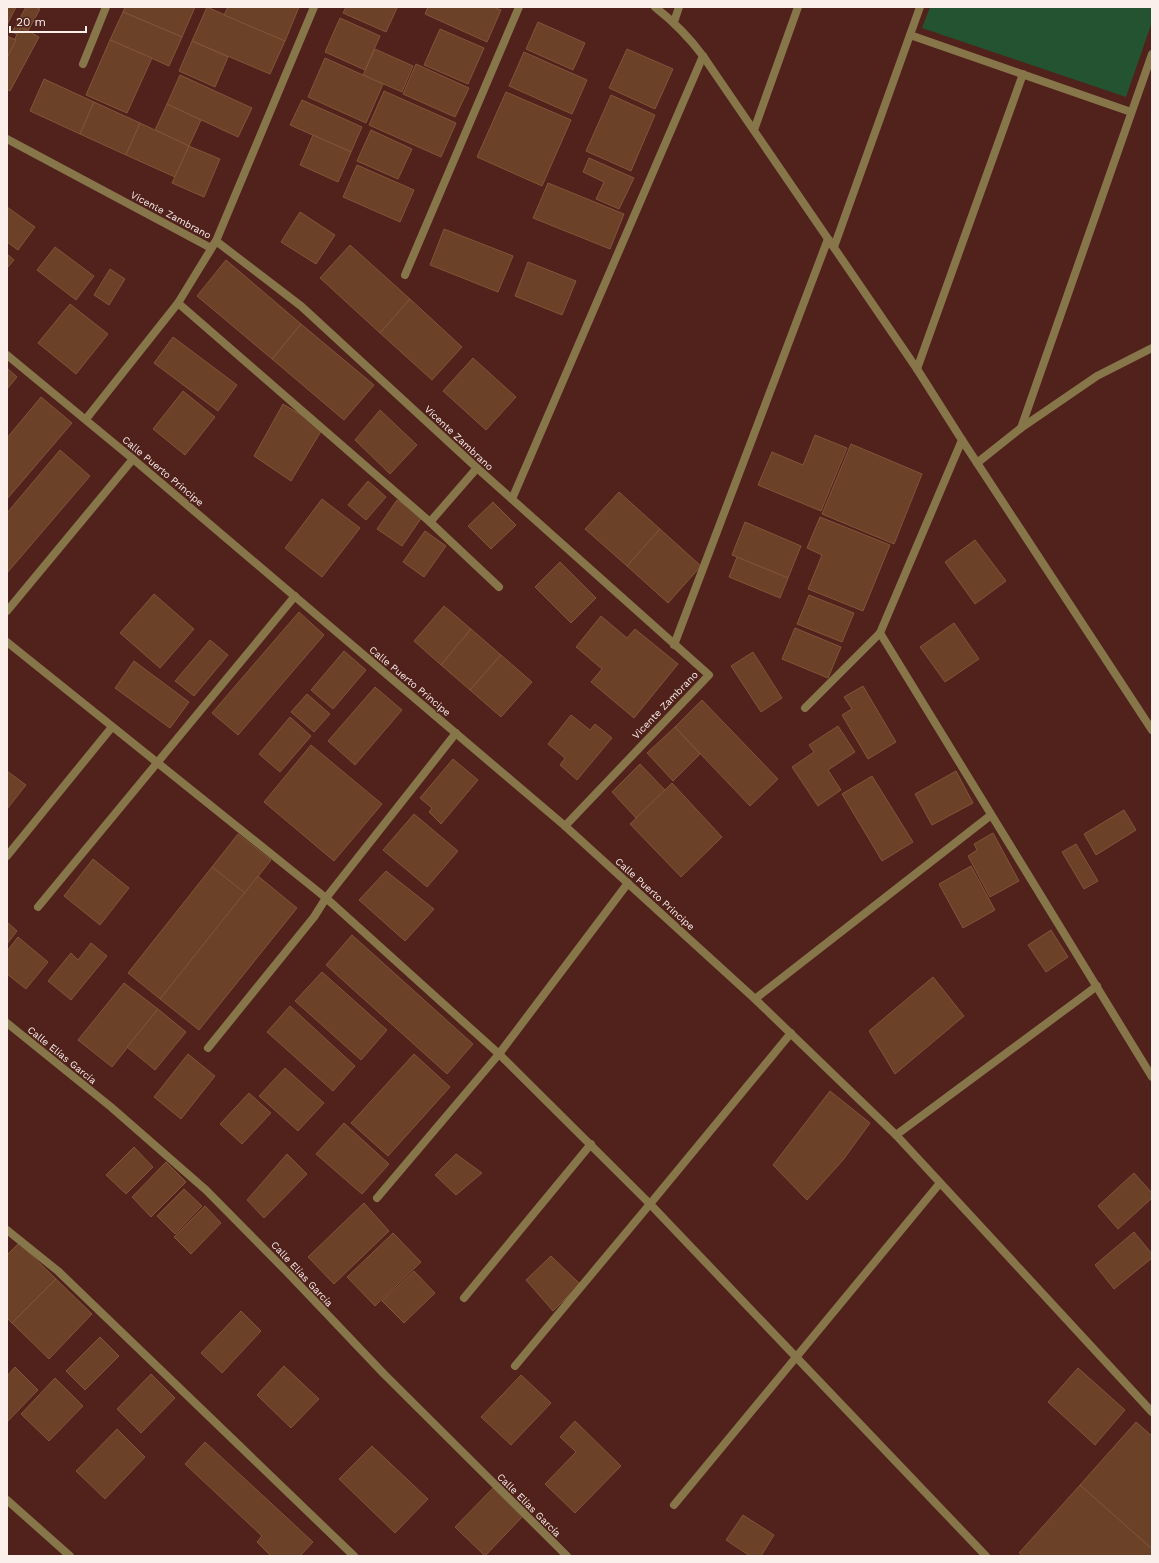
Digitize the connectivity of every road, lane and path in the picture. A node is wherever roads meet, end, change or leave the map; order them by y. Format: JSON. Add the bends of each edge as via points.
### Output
{"nodes":[{"id":1,"x":106,"y":7,"type":"edge"},
{"id":2,"x":314,"y":7,"type":"edge"},
{"id":3,"x":518,"y":7,"type":"edge"},
{"id":4,"x":655,"y":7,"type":"edge"},
{"id":5,"x":679,"y":7,"type":"edge"},
{"id":6,"x":798,"y":7,"type":"edge"},
{"id":7,"x":920,"y":7,"type":"edge"},
{"id":8,"x":674,"y":22,"type":"junction"},
{"id":9,"x":910,"y":35,"type":"junction"},
{"id":10,"x":1152,"y":54,"type":"edge"},
{"id":11,"x":703,"y":56,"type":"junction"},
{"id":12,"x":83,"y":64,"type":"dead end"},
{"id":13,"x":1023,"y":74,"type":"junction"},
{"id":14,"x":1132,"y":112,"type":"junction"},
{"id":15,"x":754,"y":130,"type":"junction"},
{"id":16,"x":7,"y":139,"type":"edge"},
{"id":17,"x":828,"y":239,"type":"junction"},
{"id":18,"x":214,"y":245,"type":"junction"},
{"id":19,"x":834,"y":247,"type":"junction"},
{"id":20,"x":406,"y":275,"type":"dead end"},
{"id":21,"x":178,"y":303,"type":"junction"},
{"id":22,"x":1152,"y":348,"type":"edge"},
{"id":23,"x":7,"y":355,"type":"edge"},
{"id":24,"x":917,"y":369,"type":"junction"},
{"id":25,"x":86,"y":419,"type":"junction"},
{"id":26,"x":1021,"y":428,"type":"junction"},
{"id":27,"x":962,"y":440,"type":"junction"},
{"id":28,"x":133,"y":459,"type":"junction"},
{"id":29,"x":977,"y":463,"type":"junction"},
{"id":30,"x":477,"y":468,"type":"junction"},
{"id":31,"x":512,"y":499,"type":"junction"},
{"id":32,"x":430,"y":522,"type":"junction"},
{"id":33,"x":499,"y":587,"type":"dead end"},
{"id":34,"x":295,"y":596,"type":"junction"},
{"id":35,"x":7,"y":611,"type":"edge"},
{"id":36,"x":880,"y":632,"type":"junction"},
{"id":37,"x":7,"y":642,"type":"edge"},
{"id":38,"x":674,"y":644,"type":"junction"},
{"id":39,"x":805,"y":708,"type":"dead end"},
{"id":40,"x":112,"y":727,"type":"junction"},
{"id":41,"x":1152,"y":730,"type":"edge"},
{"id":42,"x":456,"y":733,"type":"junction"},
{"id":43,"x":157,"y":763,"type":"junction"},
{"id":44,"x":991,"y":815,"type":"junction"},
{"id":45,"x":565,"y":826,"type":"junction"},
{"id":46,"x":7,"y":856,"type":"edge"},
{"id":47,"x":628,"y":883,"type":"junction"},
{"id":48,"x":326,"y":898,"type":"junction"},
{"id":49,"x":38,"y":907,"type":"dead end"},
{"id":50,"x":1096,"y":986,"type":"junction"},
{"id":51,"x":754,"y":999,"type":"junction"},
{"id":52,"x":7,"y":1023,"type":"edge"},
{"id":53,"x":791,"y":1033,"type":"junction"},
{"id":54,"x":208,"y":1048,"type":"dead end"},
{"id":55,"x":500,"y":1054,"type":"junction"},
{"id":56,"x":1152,"y":1077,"type":"edge"},
{"id":57,"x":896,"y":1135,"type":"junction"},
{"id":58,"x":591,"y":1144,"type":"junction"},
{"id":59,"x":940,"y":1183,"type":"junction"},
{"id":60,"x":377,"y":1198,"type":"dead end"},
{"id":61,"x":650,"y":1204,"type":"junction"},
{"id":62,"x":7,"y":1230,"type":"edge"},
{"id":63,"x":464,"y":1298,"type":"dead end"},
{"id":64,"x":796,"y":1356,"type":"junction"},
{"id":65,"x":515,"y":1366,"type":"dead end"},
{"id":66,"x":1152,"y":1412,"type":"edge"},
{"id":67,"x":7,"y":1500,"type":"edge"},
{"id":68,"x":674,"y":1505,"type":"dead end"},
{"id":69,"x":70,"y":1556,"type":"edge"},
{"id":70,"x":354,"y":1556,"type":"edge"},
{"id":71,"x":566,"y":1556,"type":"edge"},
{"id":72,"x":986,"y":1556,"type":"edge"}],
"edges":[{"from":1,"to":12,"type":"street"},
{"from":2,"to":18,"type":"street"},
{"from":3,"to":20,"type":"street"},
{"from":4,"to":8,"type":"street"},
{"from":5,"to":8,"type":"street"},
{"from":6,"to":15,"type":"street"},
{"from":7,"to":9,"type":"street"},
{"from":8,"to":11,"type":"street"},
{"from":9,"to":13,"type":"street"},
{"from":9,"to":19,"type":"street"},
{"from":10,"to":14,"type":"street"},
{"from":11,"to":15,"type":"street"},
{"from":11,"to":31,"type":"street"},
{"from":13,"to":14,"type":"street"},
{"from":13,"to":24,"type":"street"},
{"from":14,"to":26,"type":"street"},
{"from":15,"to":17,"type":"street"},
{"from":16,"to":18,"type":"street","name":"Vicente Zambrano"},
{"from":17,"to":19,"type":"street"},
{"from":17,"to":38,"type":"street"},
{"from":18,"to":21,"type":"street"},
{"from":18,"to":30,"type":"street","name":"Vicente Zambrano","via":[[301,306]]},
{"from":19,"to":24,"type":"street"},
{"from":21,"to":25,"type":"street"},
{"from":21,"to":32,"type":"street"},
{"from":22,"to":26,"type":"street","via":[[1097,376]]},
{"from":23,"to":25,"type":"street","name":"Calle Puerto Principe"},
{"from":24,"to":27,"type":"street"},
{"from":25,"to":28,"type":"street","name":"Calle Puerto Principe"},
{"from":26,"to":29,"type":"street"},
{"from":27,"to":29,"type":"street"},
{"from":27,"to":36,"type":"street"},
{"from":28,"to":34,"type":"street","name":"Calle Puerto Principe"},
{"from":28,"to":35,"type":"street"},
{"from":29,"to":41,"type":"street"},
{"from":30,"to":31,"type":"street","name":"Vicente Zambrano"},
{"from":30,"to":32,"type":"street"},
{"from":31,"to":38,"type":"street","name":"Vicente Zambrano"},
{"from":32,"to":33,"type":"street"},
{"from":34,"to":42,"type":"street","name":"Calle Puerto Principe"},
{"from":34,"to":43,"type":"street"},
{"from":36,"to":39,"type":"street"},
{"from":36,"to":44,"type":"street"},
{"from":37,"to":40,"type":"street"},
{"from":38,"to":45,"type":"street","name":"Vicente Zambrano","via":[[709,675]]},
{"from":40,"to":43,"type":"street"},
{"from":40,"to":46,"type":"street"},
{"from":42,"to":45,"type":"street","name":"Calle Puerto Principe"},
{"from":42,"to":48,"type":"street"},
{"from":43,"to":48,"type":"street"},
{"from":43,"to":49,"type":"street"},
{"from":44,"to":50,"type":"street"},
{"from":44,"to":51,"type":"street"},
{"from":45,"to":47,"type":"street","name":"Calle Puerto Principe"},
{"from":47,"to":51,"type":"street","name":"Calle Puerto Principe"},
{"from":47,"to":55,"type":"street"},
{"from":48,"to":54,"type":"street","via":[[314,917]]},
{"from":48,"to":55,"type":"street"},
{"from":50,"to":56,"type":"street"},
{"from":50,"to":57,"type":"street"},
{"from":51,"to":53,"type":"street","name":"Calle Puerto Principe"},
{"from":52,"to":71,"type":"street","name":"Calle Elías García","via":[[111,1107],[206,1190],[384,1374]]},
{"from":53,"to":57,"type":"street","name":"Calle Puerto Principe"},
{"from":53,"to":61,"type":"street"},
{"from":55,"to":58,"type":"street"},
{"from":55,"to":60,"type":"street"},
{"from":57,"to":59,"type":"street","name":"Calle Puerto Principe"},
{"from":58,"to":61,"type":"street"},
{"from":58,"to":63,"type":"street"},
{"from":59,"to":64,"type":"street"},
{"from":59,"to":66,"type":"street","name":"Calle Puerto Principe"},
{"from":61,"to":64,"type":"street"},
{"from":61,"to":65,"type":"street"},
{"from":62,"to":70,"type":"street","via":[[58,1271]]},
{"from":64,"to":68,"type":"street"},
{"from":64,"to":72,"type":"street"},
{"from":67,"to":69,"type":"street"}]}
